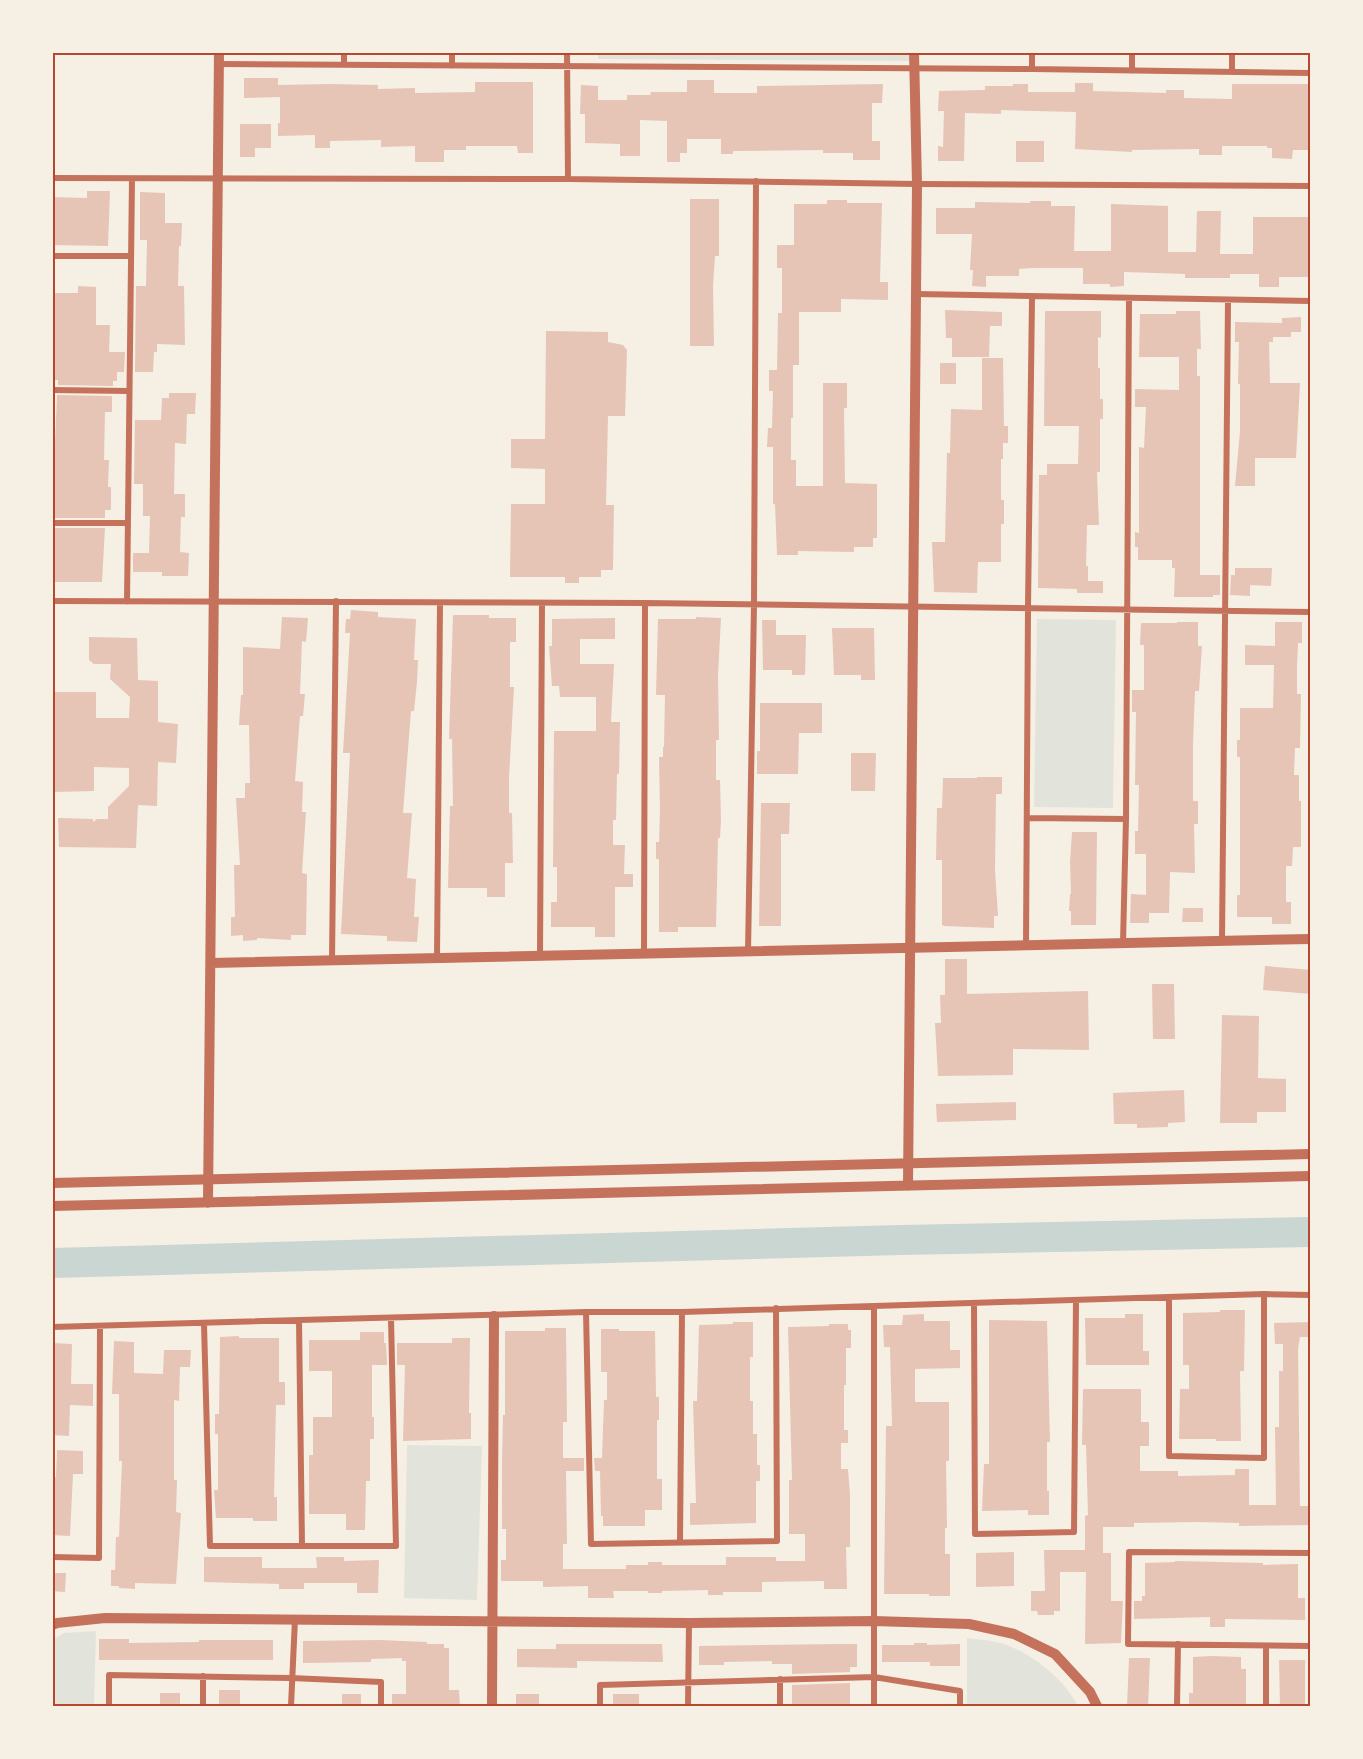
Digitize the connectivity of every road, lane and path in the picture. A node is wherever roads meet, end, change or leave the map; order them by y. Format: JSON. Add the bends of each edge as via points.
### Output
{"nodes":[{"id":1,"x":344,"y":52,"type":"edge"},
{"id":2,"x":452,"y":52,"type":"edge"},
{"id":3,"x":567,"y":52,"type":"edge"},
{"id":4,"x":914,"y":52,"type":"edge"},
{"id":5,"x":1032,"y":52,"type":"edge"},
{"id":6,"x":1132,"y":52,"type":"edge"},
{"id":7,"x":1232,"y":52,"type":"edge"},
{"id":8,"x":219,"y":58,"type":"edge"},
{"id":9,"x":344,"y":64,"type":"junction"},
{"id":10,"x":567,"y":65,"type":"junction"},
{"id":11,"x":452,"y":66,"type":"junction"},
{"id":12,"x":1032,"y":69,"type":"junction"},
{"id":13,"x":913,"y":70,"type":"junction"},
{"id":14,"x":1132,"y":71,"type":"junction"},
{"id":15,"x":1232,"y":72,"type":"junction"},
{"id":16,"x":1311,"y":73,"type":"edge"},
{"id":17,"x":52,"y":178,"type":"edge"},
{"id":18,"x":132,"y":179,"type":"junction"},
{"id":19,"x":218,"y":179,"type":"junction"},
{"id":20,"x":568,"y":179,"type":"junction"},
{"id":21,"x":756,"y":181,"type":"junction"},
{"id":22,"x":917,"y":184,"type":"junction"},
{"id":23,"x":1311,"y":186,"type":"edge"},
{"id":24,"x":52,"y":256,"type":"edge"},
{"id":25,"x":130,"y":256,"type":"junction"},
{"id":26,"x":916,"y":294,"type":"junction"},
{"id":27,"x":1032,"y":298,"type":"junction"},
{"id":28,"x":1129,"y":299,"type":"junction"},
{"id":29,"x":1227,"y":301,"type":"junction"},
{"id":30,"x":1311,"y":301,"type":"edge"},
{"id":31,"x":52,"y":390,"type":"edge"},
{"id":32,"x":128,"y":391,"type":"junction"},
{"id":33,"x":52,"y":523,"type":"edge"},
{"id":34,"x":127,"y":523,"type":"junction"},
{"id":35,"x":52,"y":601,"type":"edge"},
{"id":36,"x":336,"y":601,"type":"junction"},
{"id":37,"x":127,"y":602,"type":"junction"},
{"id":38,"x":214,"y":603,"type":"junction"},
{"id":39,"x":440,"y":603,"type":"junction"},
{"id":40,"x":645,"y":603,"type":"junction"},
{"id":41,"x":543,"y":604,"type":"junction"},
{"id":42,"x":754,"y":605,"type":"junction"},
{"id":43,"x":1028,"y":607,"type":"junction"},
{"id":44,"x":913,"y":608,"type":"junction"},
{"id":45,"x":1127,"y":608,"type":"junction"},
{"id":46,"x":1226,"y":611,"type":"junction"},
{"id":47,"x":1311,"y":612,"type":"edge"},
{"id":48,"x":1028,"y":818,"type":"junction"},
{"id":49,"x":1126,"y":819,"type":"junction"},
{"id":50,"x":1311,"y":939,"type":"edge"},
{"id":51,"x":1222,"y":941,"type":"junction"},
{"id":52,"x":1123,"y":943,"type":"junction"},
{"id":53,"x":1026,"y":946,"type":"junction"},
{"id":54,"x":909,"y":948,"type":"junction"},
{"id":55,"x":748,"y":952,"type":"junction"},
{"id":56,"x":644,"y":953,"type":"junction"},
{"id":57,"x":540,"y":956,"type":"junction"},
{"id":58,"x":437,"y":957,"type":"junction"},
{"id":59,"x":332,"y":962,"type":"junction"},
{"id":60,"x":211,"y":963,"type":"junction"},
{"id":61,"x":1311,"y":1154,"type":"edge"},
{"id":62,"x":908,"y":1162,"type":"junction"},
{"id":63,"x":1311,"y":1176,"type":"edge"},
{"id":64,"x":208,"y":1180,"type":"junction"},
{"id":65,"x":52,"y":1183,"type":"edge"},
{"id":66,"x":908,"y":1186,"type":"junction"},
{"id":67,"x":208,"y":1203,"type":"junction"},
{"id":68,"x":52,"y":1206,"type":"edge"},
{"id":69,"x":1264,"y":1294,"type":"junction"},
{"id":70,"x":1311,"y":1295,"type":"edge"},
{"id":71,"x":1169,"y":1298,"type":"junction"},
{"id":72,"x":1076,"y":1301,"type":"junction"},
{"id":73,"x":974,"y":1303,"type":"junction"},
{"id":74,"x":874,"y":1306,"type":"junction"},
{"id":75,"x":776,"y":1308,"type":"junction"},
{"id":76,"x":586,"y":1312,"type":"junction"},
{"id":77,"x":682,"y":1312,"type":"junction"},
{"id":78,"x":494,"y":1316,"type":"junction"},
{"id":79,"x":391,"y":1318,"type":"junction"},
{"id":80,"x":299,"y":1321,"type":"junction"},
{"id":81,"x":204,"y":1324,"type":"junction"},
{"id":82,"x":100,"y":1326,"type":"junction"},
{"id":83,"x":52,"y":1327,"type":"edge"},
{"id":84,"x":680,"y":1542,"type":"junction"},
{"id":85,"x":302,"y":1545,"type":"junction"},
{"id":86,"x":1311,"y":1553,"type":"edge"},
{"id":87,"x":52,"y":1557,"type":"edge"},
{"id":88,"x":295,"y":1619,"type":"junction"},
{"id":89,"x":494,"y":1621,"type":"junction"},
{"id":90,"x":874,"y":1621,"type":"junction"},
{"id":91,"x":689,"y":1623,"type":"junction"},
{"id":92,"x":52,"y":1625,"type":"edge"},
{"id":93,"x":1178,"y":1644,"type":"junction"},
{"id":94,"x":1266,"y":1646,"type":"junction"},
{"id":95,"x":1311,"y":1646,"type":"edge"},
{"id":96,"x":203,"y":1676,"type":"junction"},
{"id":97,"x":874,"y":1677,"type":"junction"},
{"id":98,"x":291,"y":1678,"type":"junction"},
{"id":99,"x":780,"y":1679,"type":"junction"},
{"id":100,"x":688,"y":1681,"type":"junction"},
{"id":101,"x":109,"y":1707,"type":"edge"},
{"id":102,"x":203,"y":1707,"type":"edge"},
{"id":103,"x":291,"y":1707,"type":"edge"},
{"id":104,"x":381,"y":1707,"type":"edge"},
{"id":105,"x":492,"y":1707,"type":"edge"},
{"id":106,"x":600,"y":1707,"type":"edge"},
{"id":107,"x":688,"y":1707,"type":"edge"},
{"id":108,"x":780,"y":1707,"type":"edge"},
{"id":109,"x":874,"y":1707,"type":"edge"},
{"id":110,"x":960,"y":1707,"type":"edge"},
{"id":111,"x":1097,"y":1707,"type":"edge"},
{"id":112,"x":1177,"y":1707,"type":"edge"},
{"id":113,"x":1266,"y":1707,"type":"edge"}],
"edges":[{"from":1,"to":9,"type":"street"},
{"from":2,"to":11,"type":"street"},
{"from":3,"to":10,"type":"street"},
{"from":4,"to":13,"type":"street"},
{"from":5,"to":12,"type":"street"},
{"from":6,"to":14,"type":"street"},
{"from":7,"to":15,"type":"street"},
{"from":8,"to":9,"type":"street"},
{"from":8,"to":19,"type":"street"},
{"from":9,"to":11,"type":"street"},
{"from":10,"to":11,"type":"street"},
{"from":10,"to":13,"type":"street"},
{"from":10,"to":20,"type":"street"},
{"from":12,"to":13,"type":"street"},
{"from":12,"to":14,"type":"street"},
{"from":13,"to":22,"type":"street"},
{"from":14,"to":15,"type":"street"},
{"from":15,"to":16,"type":"street"},
{"from":17,"to":18,"type":"street"},
{"from":18,"to":19,"type":"street"},
{"from":18,"to":25,"type":"street"},
{"from":19,"to":20,"type":"street"},
{"from":19,"to":38,"type":"street"},
{"from":20,"to":21,"type":"street"},
{"from":21,"to":22,"type":"street"},
{"from":21,"to":42,"type":"street"},
{"from":22,"to":23,"type":"street"},
{"from":22,"to":26,"type":"street"},
{"from":24,"to":25,"type":"street"},
{"from":25,"to":32,"type":"street"},
{"from":26,"to":27,"type":"street"},
{"from":26,"to":44,"type":"street"},
{"from":27,"to":28,"type":"street"},
{"from":27,"to":43,"type":"street"},
{"from":28,"to":29,"type":"street"},
{"from":28,"to":45,"type":"street"},
{"from":29,"to":30,"type":"street"},
{"from":29,"to":46,"type":"street"},
{"from":31,"to":32,"type":"street"},
{"from":32,"to":34,"type":"street"},
{"from":33,"to":34,"type":"street"},
{"from":34,"to":37,"type":"street"},
{"from":35,"to":37,"type":"street"},
{"from":36,"to":38,"type":"street"},
{"from":36,"to":39,"type":"street"},
{"from":36,"to":59,"type":"street"},
{"from":37,"to":38,"type":"street"},
{"from":38,"to":60,"type":"street"},
{"from":39,"to":41,"type":"street"},
{"from":39,"to":58,"type":"street"},
{"from":40,"to":41,"type":"street"},
{"from":40,"to":42,"type":"street"},
{"from":40,"to":56,"type":"street"},
{"from":41,"to":57,"type":"street"},
{"from":42,"to":44,"type":"street"},
{"from":42,"to":55,"type":"street"},
{"from":43,"to":44,"type":"street"},
{"from":43,"to":45,"type":"street"},
{"from":43,"to":48,"type":"street"},
{"from":44,"to":54,"type":"street"},
{"from":45,"to":46,"type":"street"},
{"from":45,"to":49,"type":"street"},
{"from":46,"to":47,"type":"street"},
{"from":46,"to":51,"type":"street"},
{"from":48,"to":49,"type":"street"},
{"from":48,"to":53,"type":"street"},
{"from":49,"to":52,"type":"street"},
{"from":50,"to":51,"type":"street"},
{"from":51,"to":52,"type":"street"},
{"from":52,"to":53,"type":"street"},
{"from":53,"to":54,"type":"street"},
{"from":54,"to":55,"type":"street"},
{"from":54,"to":62,"type":"street"},
{"from":55,"to":56,"type":"street"},
{"from":56,"to":57,"type":"street"},
{"from":57,"to":58,"type":"street"},
{"from":58,"to":59,"type":"street"},
{"from":59,"to":60,"type":"street"},
{"from":60,"to":64,"type":"street"},
{"from":61,"to":62,"type":"street"},
{"from":62,"to":64,"type":"street"},
{"from":62,"to":66,"type":"street"},
{"from":63,"to":66,"type":"street"},
{"from":64,"to":65,"type":"street"},
{"from":64,"to":67,"type":"street"},
{"from":66,"to":67,"type":"street"},
{"from":67,"to":68,"type":"street"},
{"from":69,"to":70,"type":"street"},
{"from":69,"to":71,"type":"street"},
{"from":69,"to":71,"type":"street","via":[[1264,1458],[1169,1456]]},
{"from":71,"to":72,"type":"street"},
{"from":72,"to":73,"type":"street"},
{"from":72,"to":73,"type":"street","via":[[1074,1532],[975,1534]]},
{"from":73,"to":74,"type":"street"},
{"from":74,"to":75,"type":"street"},
{"from":74,"to":90,"type":"street"},
{"from":75,"to":77,"type":"street"},
{"from":75,"to":84,"type":"street","via":[[777,1541]]},
{"from":76,"to":77,"type":"street"},
{"from":76,"to":78,"type":"street"},
{"from":76,"to":84,"type":"street","via":[[591,1544]]},
{"from":77,"to":84,"type":"street"},
{"from":78,"to":79,"type":"street"},
{"from":78,"to":89,"type":"street"},
{"from":79,"to":80,"type":"street"},
{"from":79,"to":85,"type":"street","via":[[396,1546]]},
{"from":80,"to":81,"type":"street"},
{"from":80,"to":85,"type":"street"},
{"from":81,"to":82,"type":"street"},
{"from":81,"to":85,"type":"street","via":[[210,1546]]},
{"from":82,"to":83,"type":"street"},
{"from":82,"to":87,"type":"street","via":[[99,1558]]},
{"from":86,"to":93,"type":"street","via":[[1129,1552],[1128,1644]]},
{"from":88,"to":89,"type":"street"},
{"from":88,"to":92,"type":"street","via":[[105,1618]]},
{"from":88,"to":98,"type":"street"},
{"from":89,"to":91,"type":"street"},
{"from":89,"to":105,"type":"street"},
{"from":90,"to":91,"type":"street"},
{"from":90,"to":97,"type":"street"},
{"from":90,"to":111,"type":"street","via":[[969,1624],[1014,1634],[1055,1654],[1090,1692]]},
{"from":91,"to":100,"type":"street"},
{"from":93,"to":94,"type":"street"},
{"from":93,"to":112,"type":"street"},
{"from":94,"to":95,"type":"street"},
{"from":94,"to":113,"type":"street"},
{"from":96,"to":98,"type":"street"},
{"from":96,"to":101,"type":"street","via":[[109,1675]]},
{"from":96,"to":102,"type":"street"},
{"from":97,"to":99,"type":"street"},
{"from":97,"to":109,"type":"street"},
{"from":97,"to":110,"type":"street","via":[[960,1692]]},
{"from":98,"to":103,"type":"street"},
{"from":98,"to":104,"type":"street","via":[[381,1682]]},
{"from":99,"to":100,"type":"street"},
{"from":99,"to":108,"type":"street"},
{"from":100,"to":106,"type":"street","via":[[600,1685]]},
{"from":100,"to":107,"type":"street"}]}
